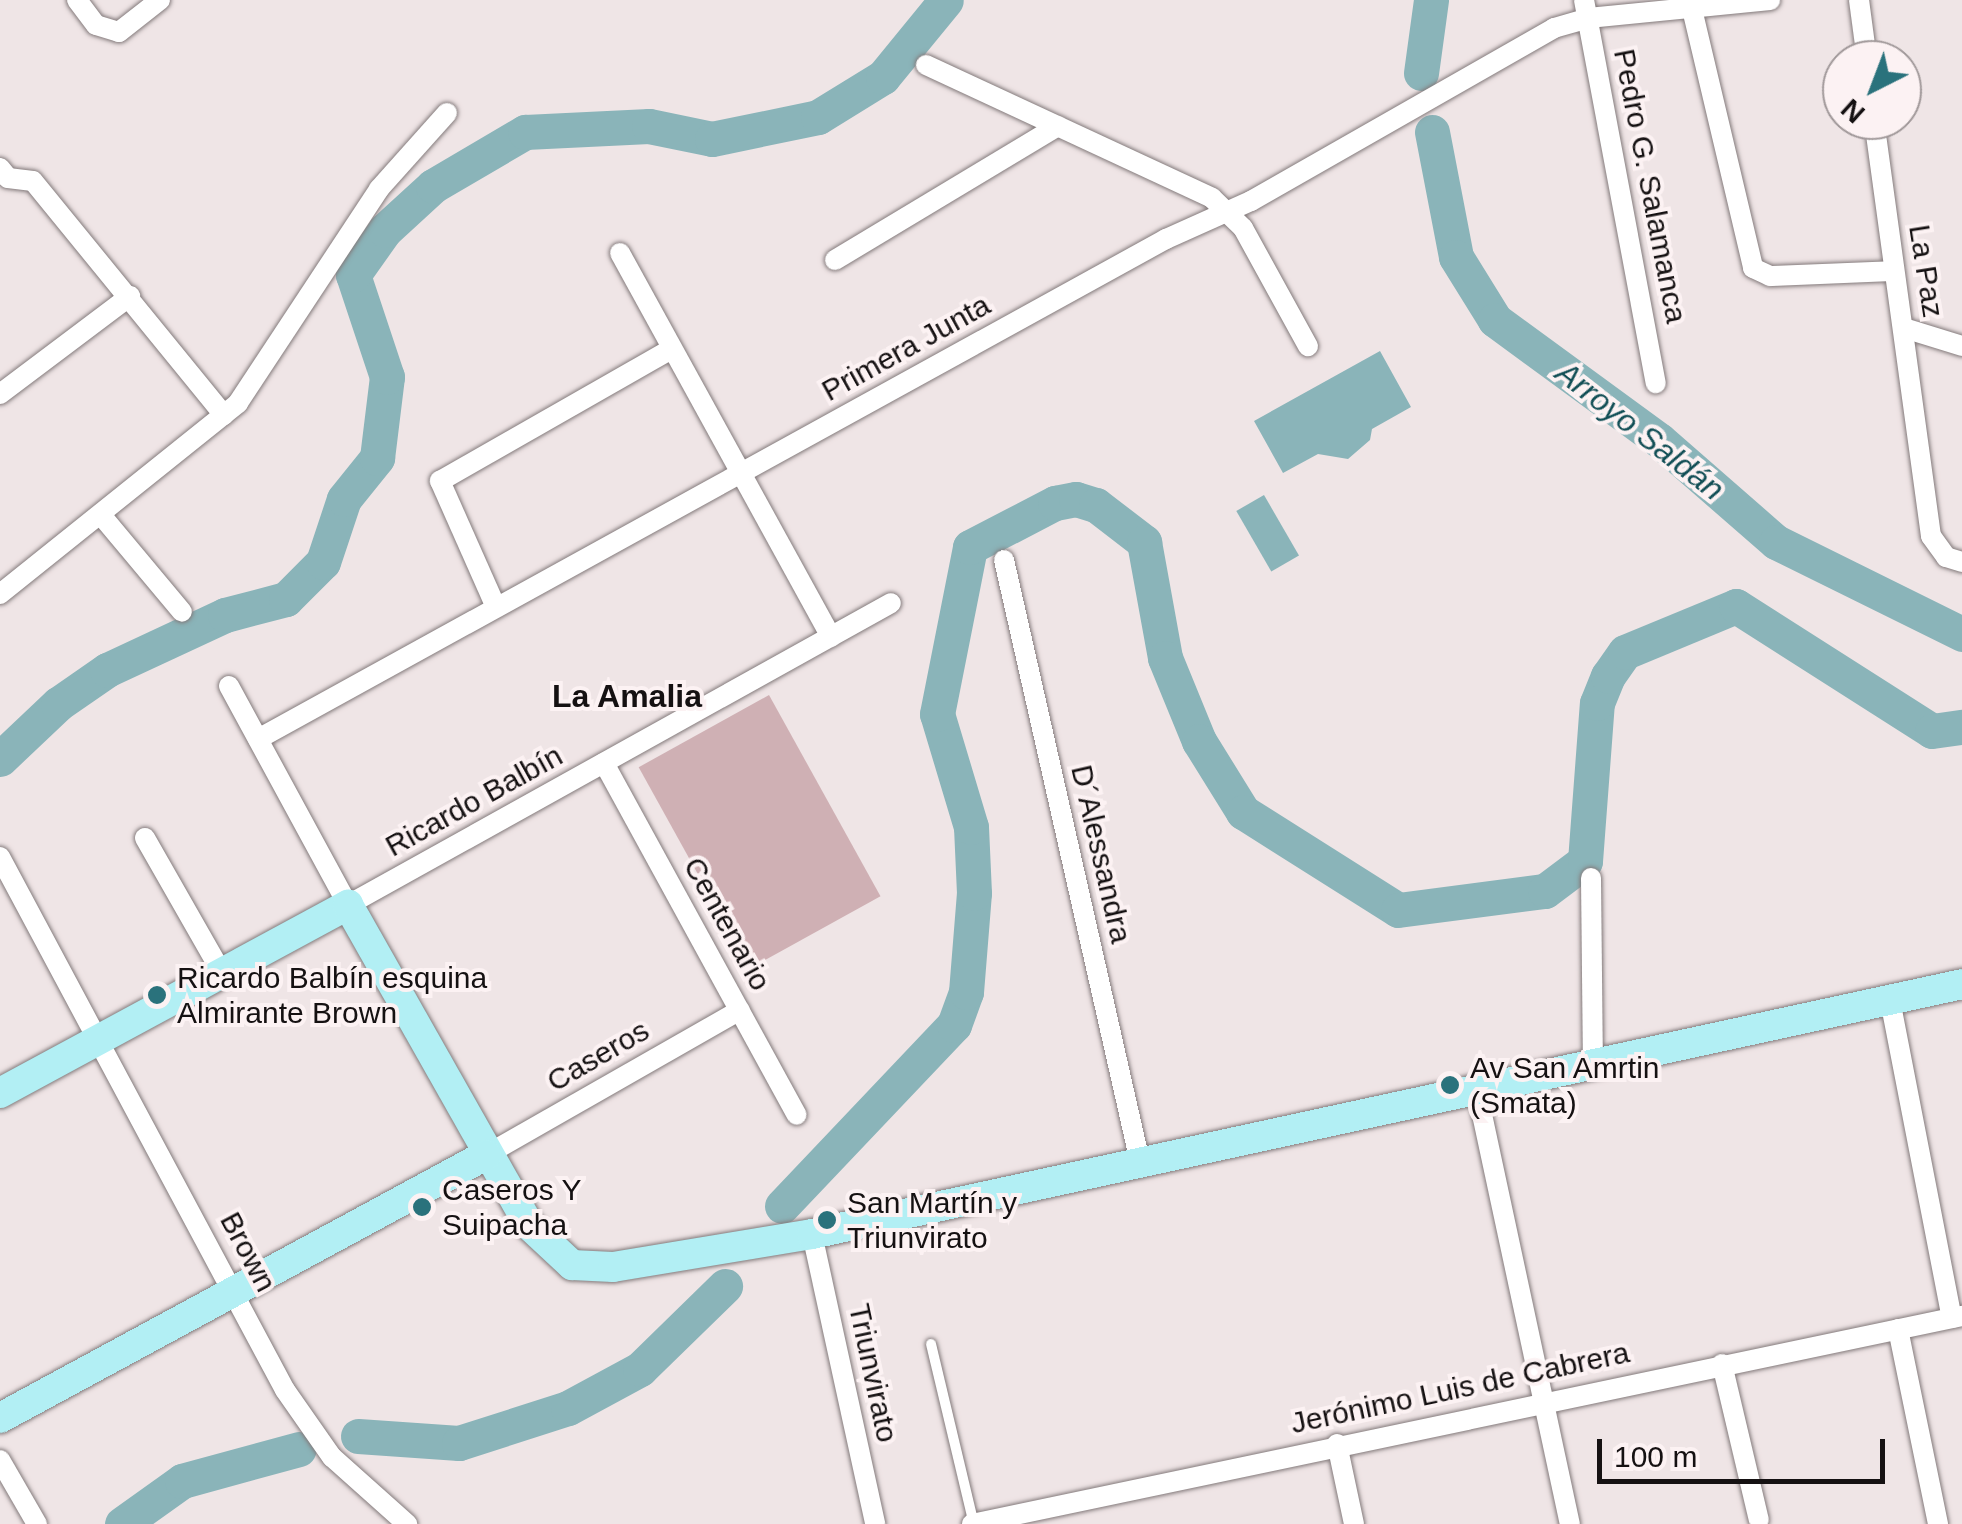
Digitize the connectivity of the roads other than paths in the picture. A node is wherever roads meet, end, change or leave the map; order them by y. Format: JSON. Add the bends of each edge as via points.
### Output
{"nodes":[{"id":1,"x":78,"y":0,"type":"edge"},
{"id":2,"x":160,"y":0,"type":"edge"},
{"id":3,"x":1770,"y":0,"type":"edge"},
{"id":4,"x":1859,"y":0,"type":"edge"},
{"id":5,"x":1692,"y":8,"type":"junction"},
{"id":6,"x":1586,"y":9,"type":"edge"},
{"id":7,"x":1864,"y":40,"type":"edge"},
{"id":8,"x":926,"y":64,"type":"dead end"},
{"id":9,"x":447,"y":113,"type":"dead end"},
{"id":10,"x":1058,"y":126,"type":"junction"},
{"id":11,"x":1877,"y":140,"type":"edge"},
{"id":12,"x":2,"y":176,"type":"edge"},
{"id":13,"x":1230,"y":212,"type":"junction"},
{"id":14,"x":620,"y":253,"type":"dead end"},
{"id":15,"x":835,"y":260,"type":"dead end"},
{"id":16,"x":1894,"y":272,"type":"junction"},
{"id":17,"x":130,"y":296,"type":"junction"},
{"id":18,"x":1904,"y":328,"type":"junction"},
{"id":19,"x":1308,"y":346,"type":"dead end"},
{"id":20,"x":1962,"y":346,"type":"edge"},
{"id":21,"x":671,"y":349,"type":"junction"},
{"id":22,"x":1656,"y":383,"type":"dead end"},
{"id":23,"x":0,"y":394,"type":"edge"},
{"id":24,"x":224,"y":415,"type":"junction"},
{"id":25,"x":740,"y":473,"type":"junction"},
{"id":26,"x":101,"y":514,"type":"junction"},
{"id":27,"x":1004,"y":560,"type":"dead end"},
{"id":28,"x":1962,"y":562,"type":"edge"},
{"id":29,"x":0,"y":594,"type":"edge"},
{"id":30,"x":891,"y":604,"type":"dead end"},
{"id":31,"x":496,"y":605,"type":"junction"},
{"id":32,"x":182,"y":612,"type":"dead end"},
{"id":33,"x":831,"y":637,"type":"junction"},
{"id":34,"x":230,"y":686,"type":"dead end"},
{"id":35,"x":258,"y":739,"type":"junction"},
{"id":36,"x":604,"y":762,"type":"junction"},
{"id":37,"x":145,"y":838,"type":"dead end"},
{"id":38,"x":0,"y":857,"type":"edge"},
{"id":39,"x":1591,"y":878,"type":"dead end"},
{"id":40,"x":348,"y":905,"type":"junction"},
{"id":41,"x":222,"y":973,"type":"junction"},
{"id":42,"x":1962,"y":984,"type":"edge"},
{"id":43,"x":1890,"y":1000,"type":"junction"},
{"id":44,"x":740,"y":1010,"type":"junction"},
{"id":45,"x":98,"y":1040,"type":"junction"},
{"id":46,"x":1593,"y":1066,"type":"junction"},
{"id":47,"x":1477,"y":1091,"type":"junction"},
{"id":48,"x":0,"y":1093,"type":"edge"},
{"id":49,"x":797,"y":1115,"type":"dead end"},
{"id":50,"x":486,"y":1154,"type":"junction"},
{"id":51,"x":1140,"y":1162,"type":"junction"},
{"id":52,"x":812,"y":1234,"type":"junction"},
{"id":53,"x":235,"y":1290,"type":"junction"},
{"id":54,"x":1957,"y":1318,"type":"edge"},
{"id":55,"x":1898,"y":1328,"type":"junction"},
{"id":56,"x":931,"y":1344,"type":"dead end"},
{"id":57,"x":1722,"y":1364,"type":"junction"},
{"id":58,"x":1544,"y":1399,"type":"junction"},
{"id":59,"x":0,"y":1418,"type":"edge"},
{"id":60,"x":1337,"y":1444,"type":"junction"},
{"id":61,"x":0,"y":1460,"type":"edge"},
{"id":62,"x":1759,"y":1520,"type":"dead end"},
{"id":63,"x":37,"y":1524,"type":"edge"},
{"id":64,"x":407,"y":1524,"type":"edge"},
{"id":65,"x":876,"y":1524,"type":"edge"},
{"id":66,"x":973,"y":1524,"type":"edge"},
{"id":67,"x":1354,"y":1524,"type":"edge"},
{"id":68,"x":1570,"y":1524,"type":"edge"},
{"id":69,"x":1938,"y":1524,"type":"edge"}],
"edges":[{"from":1,"to":2,"type":"street","via":[[96,25],[119,32]]},
{"from":3,"to":5,"type":"street","name":"Primera Junta"},
{"from":4,"to":7,"type":"street"},
{"from":5,"to":6,"type":"street","name":"Primera Junta"},
{"from":5,"to":16,"type":"street","via":[[1753,268],[1770,276]]},
{"from":6,"to":13,"type":"street","name":"Primera Junta"},
{"from":6,"to":22,"type":"street","name":"Pedro G. Salamanca"},
{"from":8,"to":10,"type":"street"},
{"from":9,"to":24,"type":"street","via":[[389,174],[247,392]]},
{"from":10,"to":13,"type":"street"},
{"from":10,"to":15,"type":"street"},
{"from":11,"to":16,"type":"street","name":"La Paz"},
{"from":12,"to":17,"type":"street","via":[[33,181]]},
{"from":13,"to":19,"type":"street"},
{"from":13,"to":25,"type":"street","name":"Primera Junta","via":[[1166,239]]},
{"from":14,"to":21,"type":"street"},
{"from":16,"to":18,"type":"street","name":"La Paz"},
{"from":17,"to":23,"type":"street"},
{"from":17,"to":24,"type":"street"},
{"from":18,"to":20,"type":"street"},
{"from":18,"to":28,"type":"street","name":"La Paz","via":[[1937,549]]},
{"from":21,"to":25,"type":"street"},
{"from":21,"to":31,"type":"street","via":[[440,481]]},
{"from":24,"to":26,"type":"street"},
{"from":25,"to":31,"type":"street","name":"Primera Junta"},
{"from":25,"to":33,"type":"street"},
{"from":26,"to":29,"type":"street"},
{"from":26,"to":32,"type":"street"},
{"from":27,"to":51,"type":"street","name":"D´Alessandra"},
{"from":30,"to":33,"type":"street","name":"Ricardo Balbín"},
{"from":31,"to":35,"type":"street","name":"Primera Junta"},
{"from":33,"to":36,"type":"street","name":"Ricardo Balbín"},
{"from":34,"to":35,"type":"street"},
{"from":35,"to":40,"type":"street"},
{"from":36,"to":40,"type":"street","name":"Ricardo Balbín"},
{"from":36,"to":44,"type":"street","name":"Centenario"},
{"from":37,"to":41,"type":"street"},
{"from":38,"to":45,"type":"street","name":"Brown"},
{"from":39,"to":46,"type":"street"},
{"from":40,"to":41,"type":"main road"},
{"from":40,"to":50,"type":"main road"},
{"from":41,"to":45,"type":"main road"},
{"from":42,"to":43,"type":"main road"},
{"from":43,"to":46,"type":"main road"},
{"from":43,"to":54,"type":"street"},
{"from":44,"to":49,"type":"street","name":"Centenario"},
{"from":44,"to":50,"type":"street","name":"Caseros"},
{"from":45,"to":48,"type":"main road"},
{"from":45,"to":53,"type":"street","name":"Brown"},
{"from":46,"to":47,"type":"main road"},
{"from":47,"to":51,"type":"main road"},
{"from":47,"to":58,"type":"street"},
{"from":50,"to":52,"type":"main road","via":[[536,1234],[572,1265],[613,1267]]},
{"from":50,"to":53,"type":"main road"},
{"from":51,"to":52,"type":"main road"},
{"from":52,"to":65,"type":"street","name":"Triunvirato"},
{"from":53,"to":59,"type":"main road"},
{"from":53,"to":64,"type":"street","name":"Brown","via":[[307,1426]]},
{"from":54,"to":55,"type":"street","name":"Jerónimo Luis de Cabrera"},
{"from":55,"to":57,"type":"street","name":"Jerónimo Luis de Cabrera"},
{"from":55,"to":69,"type":"street"},
{"from":56,"to":66,"type":"lane"},
{"from":57,"to":58,"type":"street","name":"Jerónimo Luis de Cabrera"},
{"from":57,"to":62,"type":"street"},
{"from":58,"to":60,"type":"street","name":"Jerónimo Luis de Cabrera"},
{"from":58,"to":68,"type":"street"},
{"from":60,"to":66,"type":"street","name":"Jerónimo Luis de Cabrera"},
{"from":60,"to":67,"type":"street"},
{"from":61,"to":63,"type":"street"}]}
